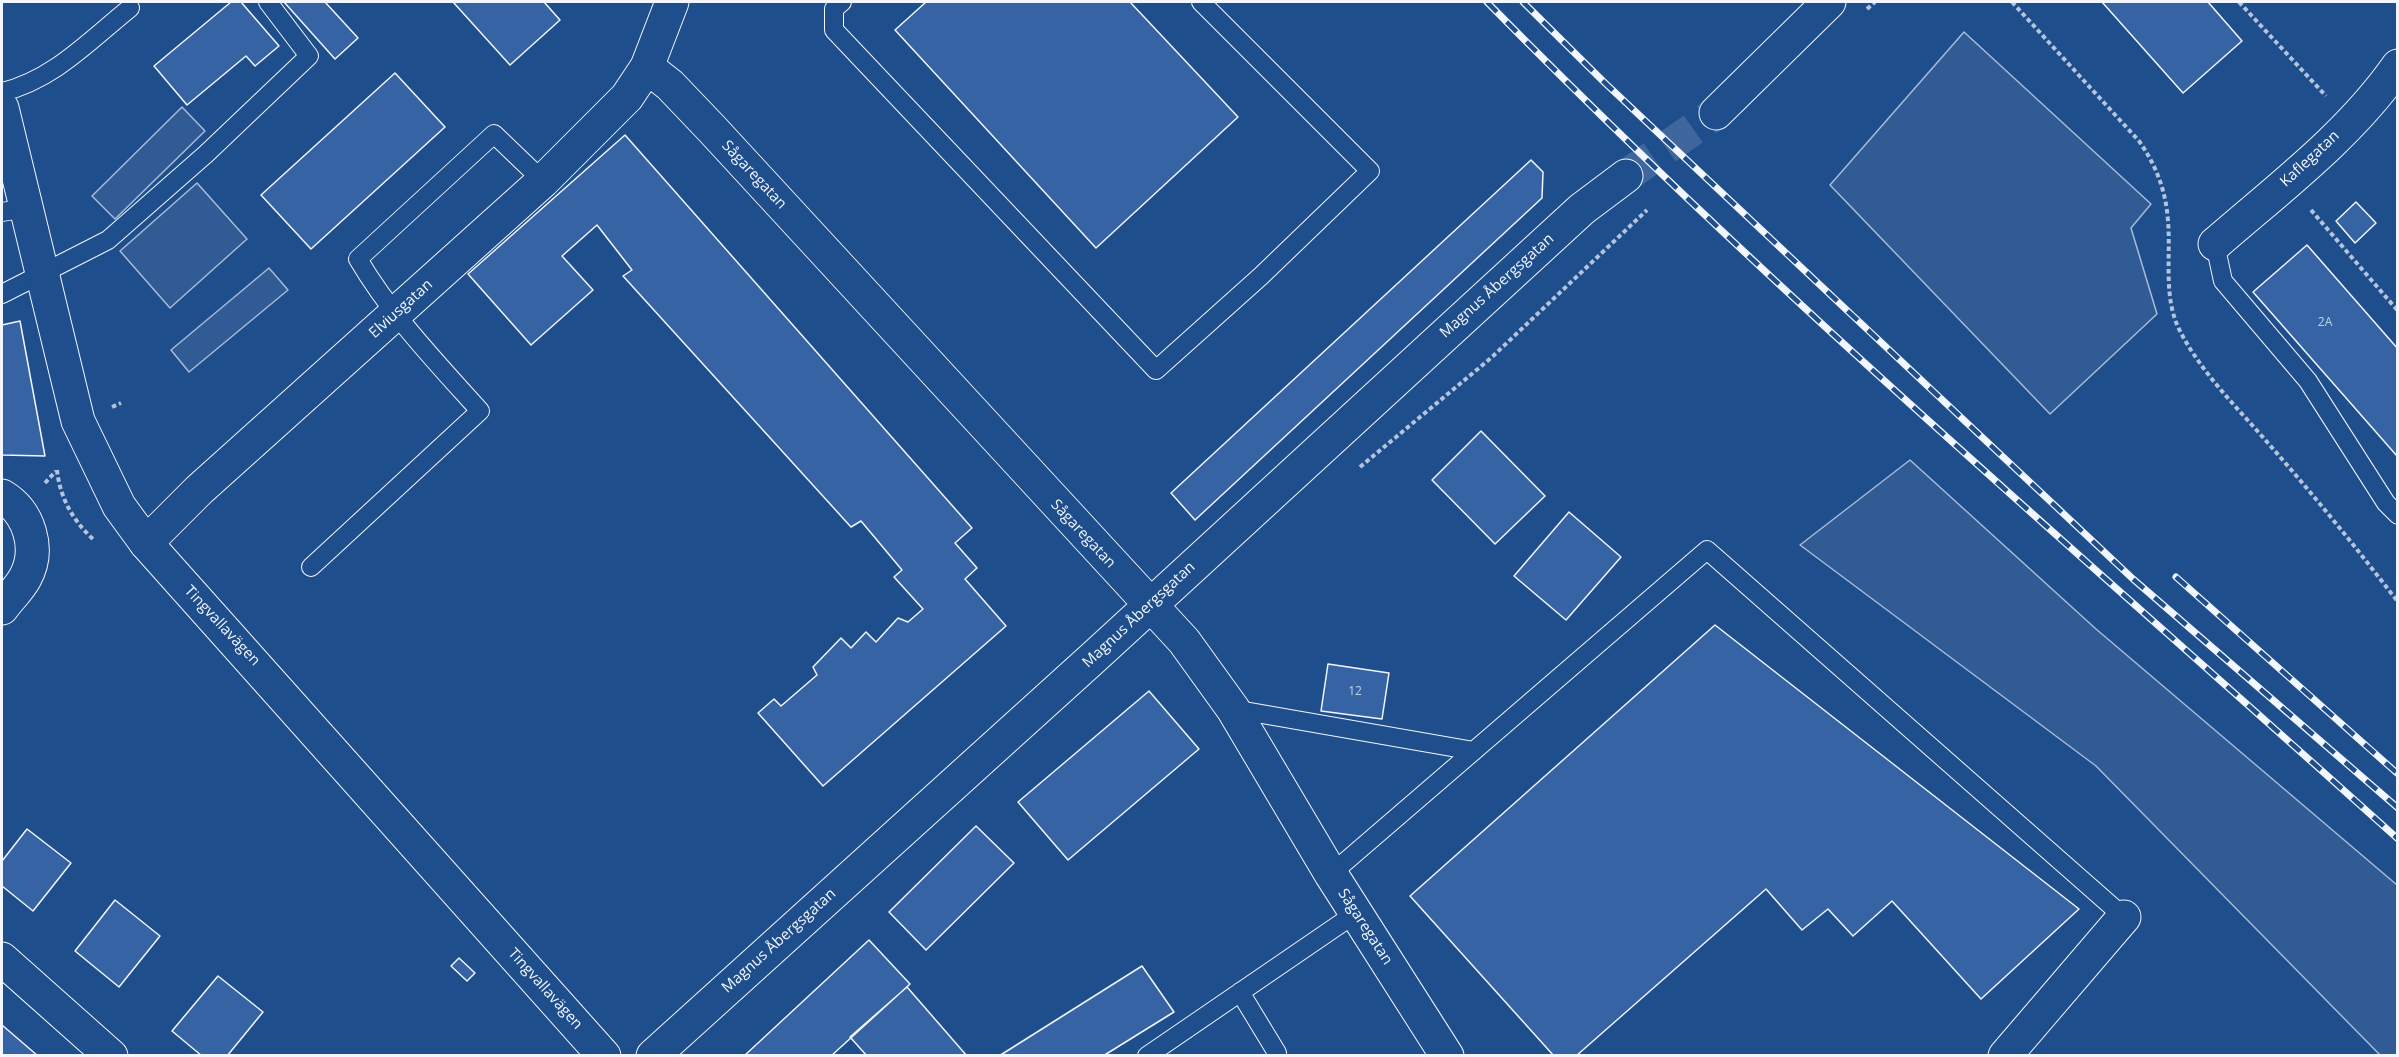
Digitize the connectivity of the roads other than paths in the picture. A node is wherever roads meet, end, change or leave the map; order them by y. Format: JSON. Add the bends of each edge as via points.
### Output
{"nodes":[{"id":1,"x":268,"y":2,"type":"edge"},
{"id":2,"x":672,"y":2,"type":"edge"},
{"id":3,"x":842,"y":2,"type":"edge"},
{"id":4,"x":1201,"y":2,"type":"edge"},
{"id":5,"x":1829,"y":2,"type":"edge"},
{"id":6,"x":130,"y":8,"type":"dead end"},
{"id":7,"x":2397,"y":66,"type":"edge"},
{"id":8,"x":647,"y":68,"type":"junction"},
{"id":9,"x":2,"y":92,"type":"edge"},
{"id":10,"x":2,"y":108,"type":"edge"},
{"id":11,"x":1716,"y":113,"type":"tunnel mouth"},
{"id":12,"x":1626,"y":176,"type":"tunnel mouth"},
{"id":13,"x":543,"y":181,"type":"junction"},
{"id":14,"x":14,"y":210,"type":"edge"},
{"id":15,"x":2215,"y":244,"type":"joint"},
{"id":16,"x":43,"y":274,"type":"junction"},
{"id":17,"x":2,"y":294,"type":"edge"},
{"id":18,"x":395,"y":314,"type":"junction"},
{"id":19,"x":2,"y":496,"type":"edge"},
{"id":20,"x":2397,"y":515,"type":"edge"},
{"id":21,"x":146,"y":543,"type":"junction"},
{"id":22,"x":311,"y":567,"type":"dead end"},
{"id":23,"x":1148,"y":604,"type":"junction"},
{"id":24,"x":2,"y":608,"type":"edge"},
{"id":25,"x":1233,"y":709,"type":"junction"},
{"id":26,"x":1474,"y":750,"type":"junction"},
{"id":27,"x":1330,"y":874,"type":"junction"},
{"id":28,"x":1356,"y":913,"type":"junction"},
{"id":29,"x":2124,"y":917,"type":"joint"},
{"id":30,"x":2,"y":959,"type":"edge"},
{"id":31,"x":1240,"y":992,"type":"junction"},
{"id":32,"x":1277,"y":1053,"type":"dead end"},
{"id":33,"x":111,"y":1056,"type":"edge"},
{"id":34,"x":604,"y":1056,"type":"edge"},
{"id":35,"x":653,"y":1056,"type":"edge"},
{"id":36,"x":1147,"y":1056,"type":"edge"},
{"id":37,"x":1447,"y":1056,"type":"edge"},
{"id":38,"x":2005,"y":1056,"type":"edge"}],
"edges":[{"from":1,"to":16,"type":"lane","via":[[309,56],[108,240]]},
{"from":2,"to":8,"type":"street","name":"Elviusgatan"},
{"from":3,"to":4,"type":"lane","via":[[834,9],[834,30],[1156,370],[1370,171]]},
{"from":5,"to":11,"type":"street"},
{"from":6,"to":9,"type":"lane","via":[[46,77],[26,87]]},
{"from":7,"to":15,"type":"street","name":"Kaflegatan","via":[[2354,117],[2288,182]]},
{"from":8,"to":13,"type":"street","name":"Elviusgatan","via":[[627,97]]},
{"from":8,"to":23,"type":"street","name":"Sågaregatan","via":[[670,85],[712,129]]},
{"from":10,"to":14,"type":"street","name":"Tingvallavägen"},
{"from":12,"to":23,"type":"street","name":"Magnus Åbergsgatan","via":[[1582,209]]},
{"from":13,"to":18,"type":"street","name":"Elviusgatan"},
{"from":13,"to":18,"type":"lane","via":[[494,134],[358,259]]},
{"from":14,"to":16,"type":"street","name":"Tingvallavägen"},
{"from":15,"to":20,"type":"lane","via":[[2223,281],[2308,381]]},
{"from":16,"to":17,"type":"lane"},
{"from":16,"to":21,"type":"street","name":"Tingvallavägen","via":[[78,421],[119,506]]},
{"from":18,"to":21,"type":"street","name":"Elviusgatan"},
{"from":18,"to":22,"type":"lane","via":[[480,411]]},
{"from":19,"to":24,"type":"street","via":[[14,504],[28,525],[33,553],[24,580]]},
{"from":21,"to":34,"type":"street","name":"Tingvallavägen"},
{"from":23,"to":25,"type":"street","name":"Sågaregatan","via":[[1184,641]]},
{"from":23,"to":35,"type":"street","name":"Magnus Åbergsgatan"},
{"from":25,"to":26,"type":"lane"},
{"from":25,"to":27,"type":"street","name":"Sågaregatan"},
{"from":26,"to":27,"type":"lane"},
{"from":26,"to":29,"type":"lane","via":[[1707,550]]},
{"from":27,"to":28,"type":"street","name":"Sågaregatan"},
{"from":28,"to":31,"type":"lane"},
{"from":28,"to":37,"type":"street","name":"Sågaregatan"},
{"from":29,"to":38,"type":"street"},
{"from":30,"to":33,"type":"street"},
{"from":31,"to":32,"type":"lane"},
{"from":31,"to":36,"type":"lane"}]}
